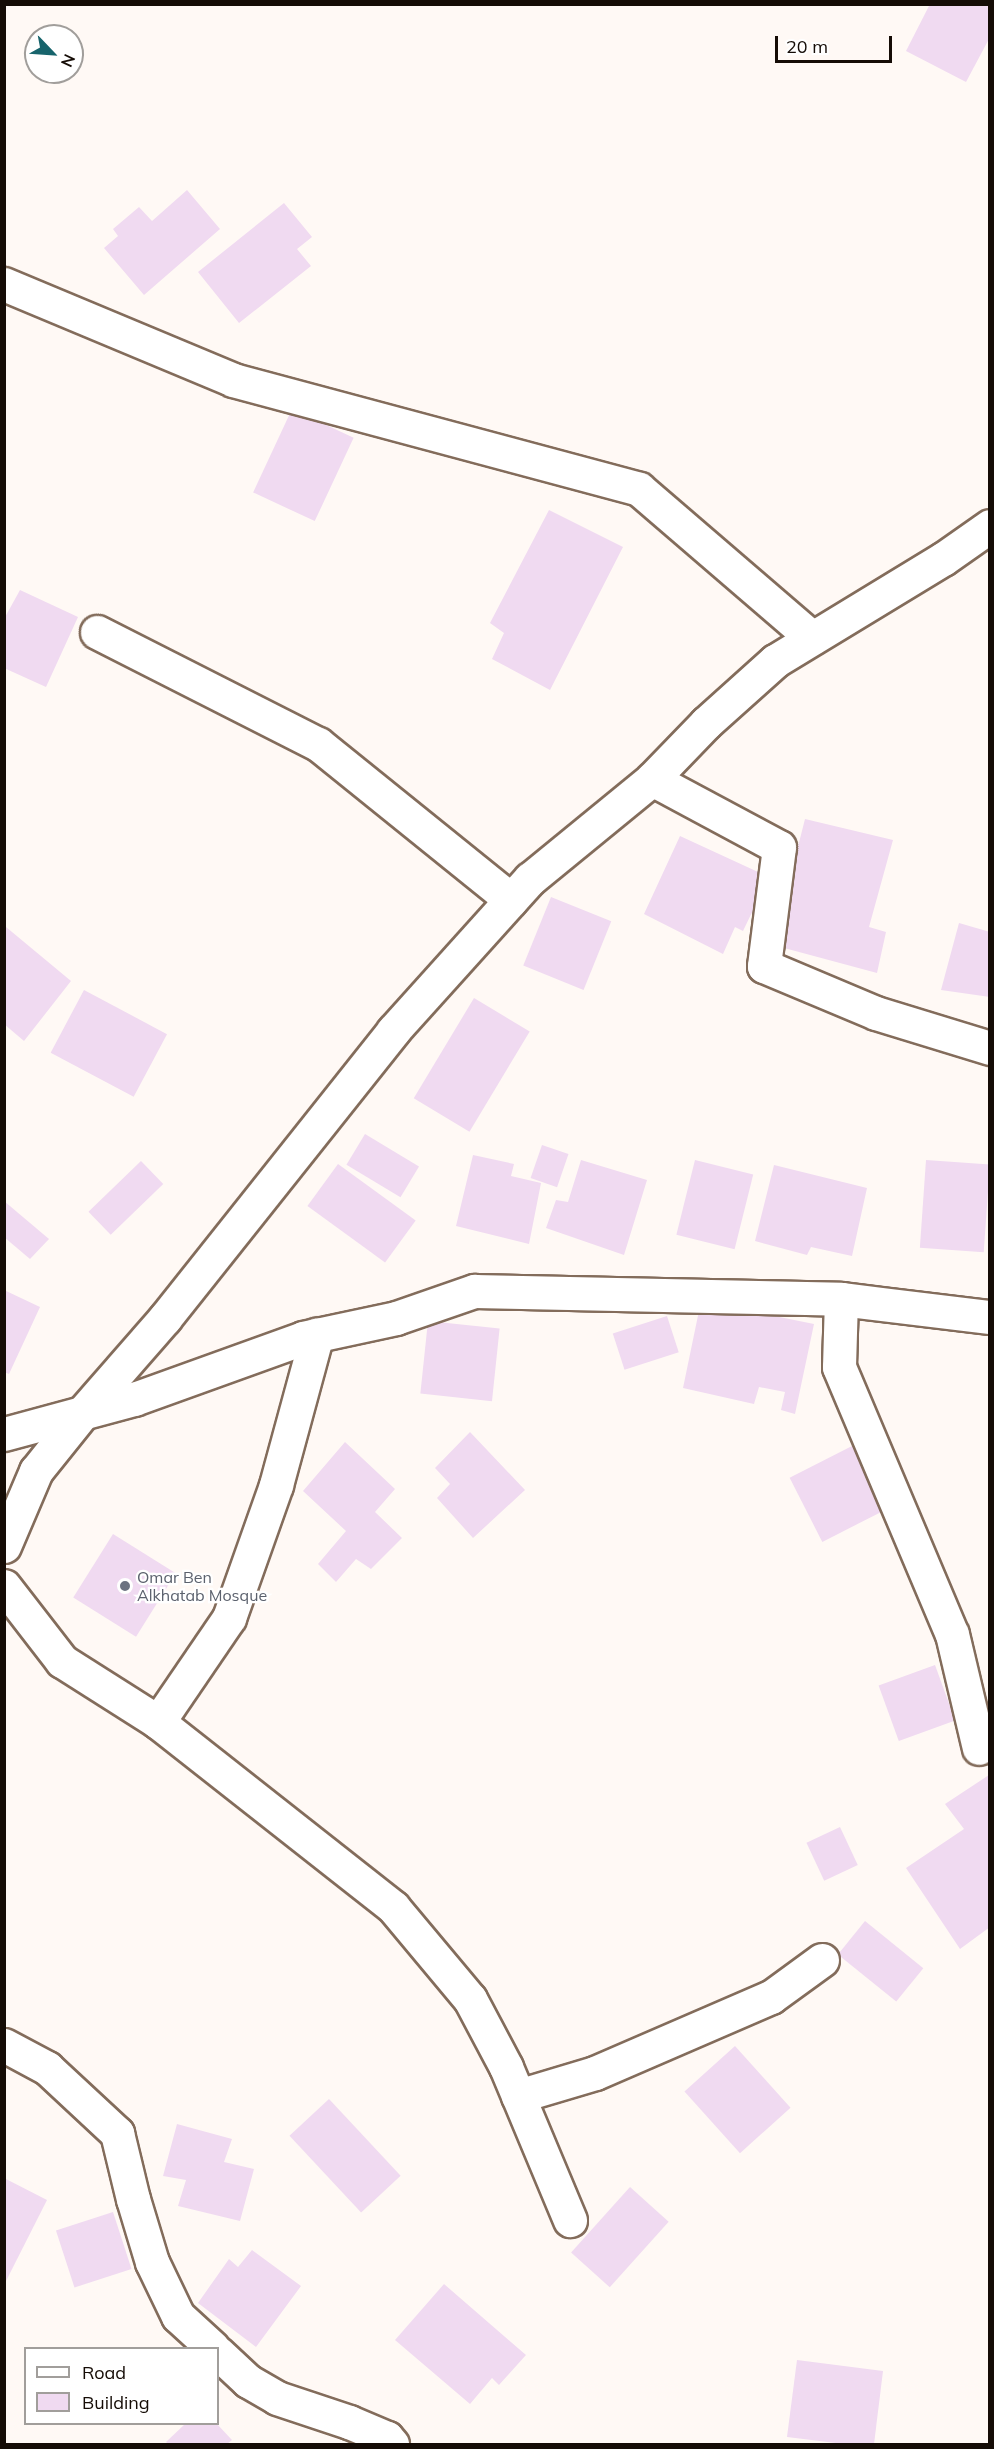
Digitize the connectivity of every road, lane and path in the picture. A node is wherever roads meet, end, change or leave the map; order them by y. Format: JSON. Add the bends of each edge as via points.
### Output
{"nodes":[{"id":1,"x":4,"y":284,"type":"edge"},
{"id":2,"x":990,"y":526,"type":"edge"},
{"id":3,"x":97,"y":632,"type":"dead end"},
{"id":4,"x":812,"y":638,"type":"junction"},
{"id":5,"x":652,"y":779,"type":"junction"},
{"id":6,"x":511,"y":900,"type":"junction"},
{"id":7,"x":990,"y":1048,"type":"edge"},
{"id":8,"x":841,"y":1299,"type":"junction"},
{"id":9,"x":990,"y":1317,"type":"edge"},
{"id":10,"x":317,"y":1334,"type":"junction"},
{"id":11,"x":84,"y":1411,"type":"junction"},
{"id":12,"x":4,"y":1434,"type":"edge"},
{"id":13,"x":4,"y":1545,"type":"edge"},
{"id":14,"x":4,"y":1586,"type":"edge"},
{"id":15,"x":158,"y":1722,"type":"junction"},
{"id":16,"x":979,"y":1748,"type":"dead end"},
{"id":17,"x":822,"y":1960,"type":"dead end"},
{"id":18,"x":4,"y":2045,"type":"edge"},
{"id":19,"x":518,"y":2096,"type":"junction"},
{"id":20,"x":570,"y":2220,"type":"dead end"},
{"id":21,"x":211,"y":2347,"type":"edge"},
{"id":22,"x":219,"y":2354,"type":"edge"},
{"id":23,"x":392,"y":2445,"type":"edge"}],
"edges":[{"from":1,"to":4,"type":"street","via":[[232,380],[639,489]]},
{"from":2,"to":4,"type":"street"},
{"from":3,"to":6,"type":"street","via":[[318,744]]},
{"from":4,"to":5,"type":"street","via":[[775,661],[706,723]]},
{"from":5,"to":6,"type":"street","via":[[530,879]]},
{"from":5,"to":7,"type":"street","via":[[779,847],[764,966],[876,1013]]},
{"from":6,"to":11,"type":"street","via":[[393,1031],[145,1343]]},
{"from":8,"to":9,"type":"street"},
{"from":8,"to":10,"type":"street","via":[[474,1291],[396,1318]]},
{"from":8,"to":16,"type":"street","via":[[839,1367],[952,1634]]},
{"from":10,"to":11,"type":"street","via":[[134,1399]]},
{"from":10,"to":15,"type":"street","via":[[276,1485],[229,1618]]},
{"from":11,"to":12,"type":"street"},
{"from":11,"to":13,"type":"street","via":[[36,1471]]},
{"from":14,"to":15,"type":"street","via":[[62,1661]]},
{"from":15,"to":19,"type":"street","via":[[393,1907],[470,1999]]},
{"from":17,"to":19,"type":"street","via":[[771,1997],[595,2073]]},
{"from":18,"to":21,"type":"street","via":[[47,2068],[117,2133],[152,2262],[178,2316]]},
{"from":19,"to":20,"type":"street"},
{"from":22,"to":23,"type":"street","via":[[248,2381],[277,2398],[349,2422],[387,2438]]}]}
